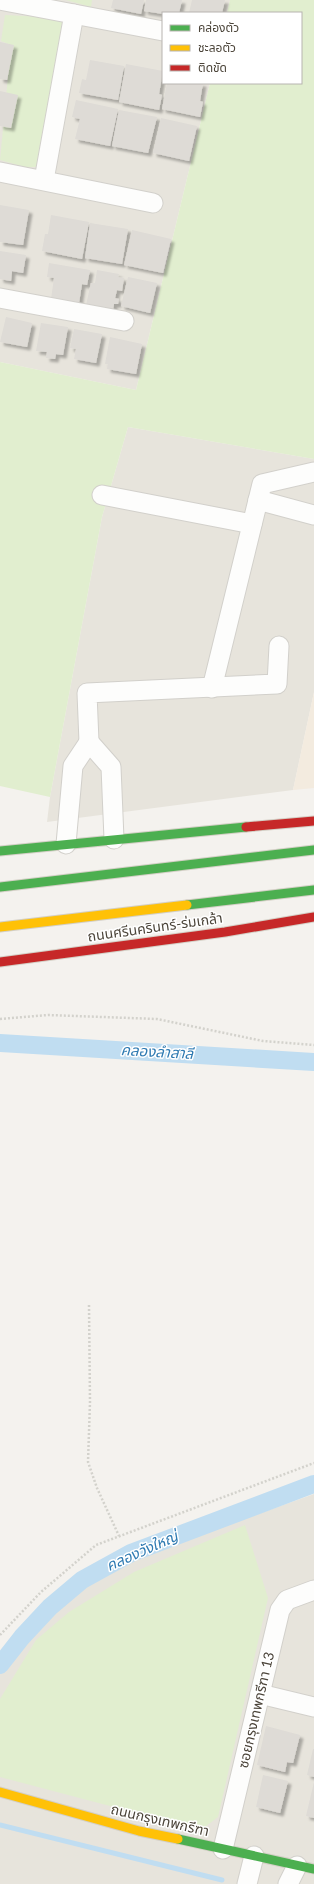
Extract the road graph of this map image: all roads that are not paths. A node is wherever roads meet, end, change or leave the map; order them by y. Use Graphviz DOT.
graph roads {
  1 [pos="0,0"];
  2 [pos="74,14"];
  3 [pos="162,31"];
  4 [pos="0,172"];
  5 [pos="44,180"];
  6 [pos="153,203"];
  7 [pos="0,298"];
  8 [pos="124,322"];
  9 [pos="314,472"];
  10 [pos="102,495"];
  11 [pos="258,500"];
  12 [pos="314,515"];
  13 [pos="252,524"];
  14 [pos="279,646"];
  15 [pos="212,688"];
  16 [pos="89,742"];
  17 [pos="314,821"];
  18 [pos="114,839"];
  19 [pos="66,844"];
  20 [pos="314,850"];
  21 [pos="0,851"];
  22 [pos="0,886"];
  23 [pos="314,890"];
  24 [pos="314,917"];
  25 [pos="0,927"];
  26 [pos="0,962"];
  27 [pos="314,1590"];
  28 [pos="260,1694"];
  29 [pos="314,1707"];
  30 [pos="0,1792"];
  31 [pos="223,1849"];
  32 [pos="254,1856"];
  33 [pos="305,1868"];
  34 [pos="247,1884"];
  35 [pos="288,1884"];
  1 -- 2 [label="street"];
  2 -- 3 [label="street"];
  2 -- 5 [label="street"];
  4 -- 5 [label="street"];
  5 -- 6 [label="street"];
  7 -- 8 [label="street"];
  9 -- 11 [label="street"];
  10 -- 13 [label="street"];
  11 -- 12 [label="street"];
  11 -- 13 [label="street"];
  13 -- 15 [label="street"];
  14 -- 15 [label="street"];
  15 -- 16 [label="street"];
  16 -- 18 [label="street"];
  16 -- 19 [label="street"];
  17 -- 18 [label="main road"];
  18 -- 19 [label="main road"];
  19 -- 21 [label="main road"];
  20 -- 22 [label="main road"];
  23 -- 25 [label="main road, ถนนศรีนครินทร์-ร่มเกล้า"];
  24 -- 26 [label="main road, ถนนศรีนครินทร์-ร่มเกล้า"];
  27 -- 28 [label="street, ซอยกรุงเทพกรีฑา 13"];
  28 -- 29 [label="street"];
  28 -- 31 [label="street, ซอยกรุงเทพกรีฑา 13"];
  30 -- 31 [label="main road, ถนนกรุงเทพกรีฑา"];
  31 -- 32 [label="main road, ถนนกรุงเทพกรีฑา"];
  32 -- 33 [label="main road, ถนนกรุงเทพกรีฑา"];
  32 -- 34 [label="street"];
  33 -- 35 [label="street"];
}
